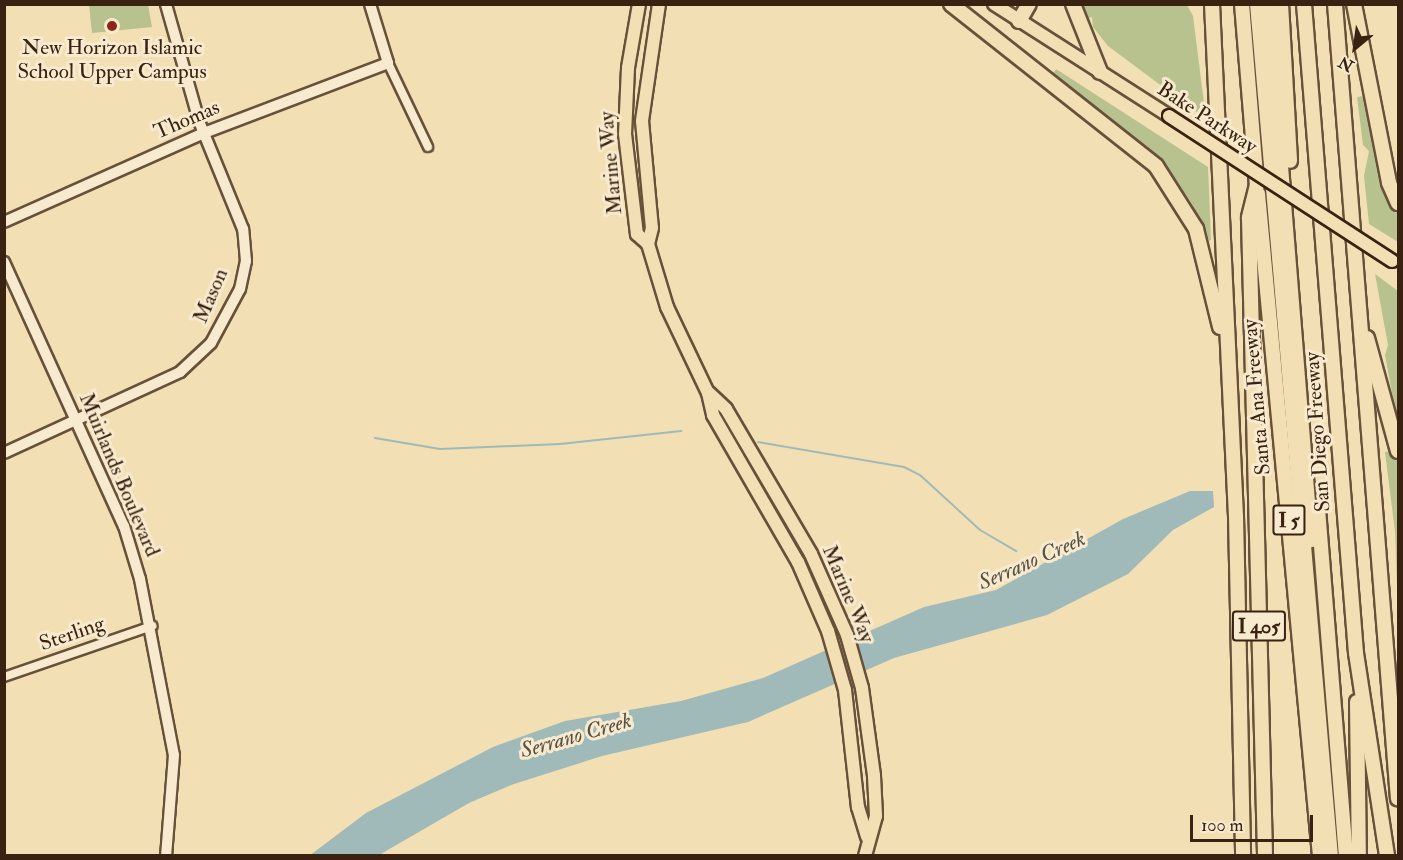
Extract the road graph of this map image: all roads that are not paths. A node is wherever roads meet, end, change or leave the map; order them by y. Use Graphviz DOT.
graph roads {
  1 [pos="166,4"];
  2 [pos="370,4"];
  3 [pos="639,4"];
  4 [pos="659,4"];
  5 [pos="951,4"];
  6 [pos="994,4"];
  7 [pos="1029,4"];
  8 [pos="1073,4"];
  9 [pos="1203,4"];
  10 [pos="1212,4"];
  11 [pos="1242,4"];
  12 [pos="1257,4"];
  13 [pos="1268,4"];
  14 [pos="1281,4"];
  15 [pos="1304,4"];
  16 [pos="1335,4"];
  17 [pos="1354,4"];
  18 [pos="1019,21"];
  19 [pos="1215,40"];
  20 [pos="388,63"];
  21 [pos="1100,72"];
  22 [pos="204,133"];
  23 [pos="428,147"];
  24 [pos="1257,185"];
  25 [pos="1398,203"];
  26 [pos="4,222"];
  27 [pos="648,243"];
  28 [pos="4,262"];
  29 [pos="1395,263"];
  30 [pos="1360,313"];
  31 [pos="1302,357"];
  32 [pos="1228,364"];
  33 [pos="708,393"];
  34 [pos="77,420"];
  35 [pos="1398,451"];
  36 [pos="4,453"];
  37 [pos="152,626"];
  38 [pos="1356,653"];
  39 [pos="4,677"];
  40 [pos="1394,704"];
  41 [pos="1398,722"];
  42 [pos="1398,799"];
  43 [pos="867,837"];
  44 [pos="166,855"];
  45 [pos="865,855"];
  46 [pos="1243,855"];
  47 [pos="1265,855"];
  48 [pos="1320,855"];
  49 [pos="1331,855"];
  50 [pos="1337,855"];
  51 [pos="1346,855"];
  52 [pos="1359,855"];
  53 [pos="1387,855"];
  1 -- 22 [label="street, Mason"];
  2 -- 20 [label="street"];
  3 -- 27 [label="main road, Marine Way"];
  4 -- 27 [label="main road, Marine Way"];
  5 -- 32 [label="highway"];
  6 -- 18 [label="main road, Bake Parkway"];
  7 -- 18 [label="highway"];
  8 -- 21 [label="highway"];
  9 -- 19 [label="highway"];
  10 -- 19 [label="highway"];
  11 -- 24 [label="highway, I 5"];
  12 -- 49 [label="highway"];
  13 -- 31 [label="highway"];
  14 -- 31 [label="highway"];
  15 -- 38 [label="highway, San Diego Freeway"];
  16 -- 30 [label="highway"];
  17 -- 25 [label="highway"];
  18 -- 21 [label="main road, Bake Parkway"];
  19 -- 32 [label="highway"];
  20 -- 22 [label="street, Thomas"];
  20 -- 23 [label="street"];
  21 -- 29 [label="main road, Bake Parkway, bridge"];
  22 -- 26 [label="street, Thomas"];
  22 -- 34 [label="street, Mason"];
  24 -- 47 [label="highway, I 405"];
  24 -- 48 [label="highway, Santa Ana Freeway / I 5"];
  27 -- 33 [label="main road, Marine Way"];
  28 -- 34 [label="street, Muirlands Boulevard"];
  30 -- 35 [label="highway"];
  30 -- 40 [label="highway"];
  31 -- 50 [label="highway"];
  31 -- 51 [label="highway"];
  32 -- 46 [label="highway"];
  33 -- 43 [label="main road, Marine Way"];
  33 -- 43 [label="main road, Marine Way"];
  34 -- 36 [label="street, Mason"];
  34 -- 37 [label="street, Muirlands Boulevard"];
  37 -- 39 [label="street, Sterling"];
  37 -- 44 [label="street, Muirlands Boulevard"];
  38 -- 52 [label="highway"];
  38 -- 53 [label="highway, San Diego Freeway"];
  40 -- 41 [label="highway"];
  40 -- 42 [label="highway"];
  43 -- 45 [label="main road, Marine Way"];
}
